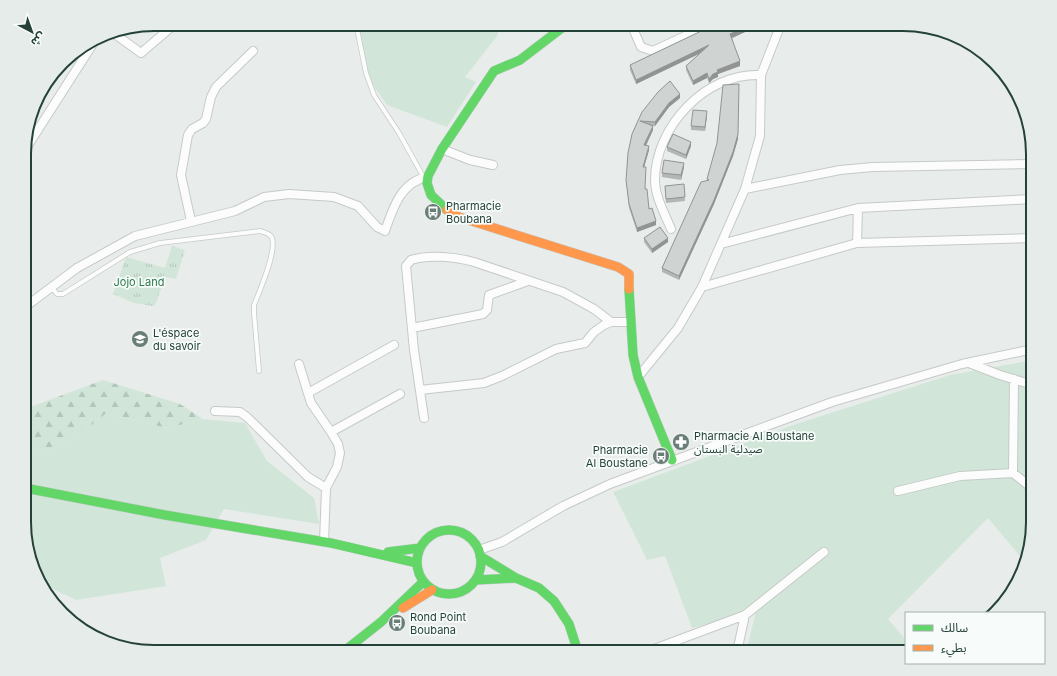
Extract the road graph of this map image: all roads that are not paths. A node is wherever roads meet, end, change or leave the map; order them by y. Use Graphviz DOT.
graph roads {
  1 [pos="167,31"];
  2 [pos="357,31"];
  3 [pos="558,31"];
  4 [pos="634,31"];
  5 [pos="696,31"];
  6 [pos="778,31"];
  7 [pos="118,36"];
  8 [pos="90,49"];
  9 [pos="253,51"];
  10 [pos="761,75"];
  11 [pos="32,139"];
  12 [pos="442,149"];
  13 [pos="1026,164"];
  14 [pos="493,165"];
  15 [pos="426,178"];
  16 [pos="745,189"];
  17 [pos="1026,199"];
  18 [pos="858,208"];
  19 [pos="191,221"];
  20 [pos="671,229"];
  21 [pos="1026,238"];
  22 [pos="857,243"];
  23 [pos="721,244"];
  24 [pos="528,281"];
  25 [pos="702,287"];
  26 [pos="52,288"];
  27 [pos="31,303"];
  28 [pos="611,322"];
  29 [pos="630,322"];
  30 [pos="412,328"];
  31 [pos="394,345"];
  32 [pos="1026,351"];
  33 [pos="969,363"];
  34 [pos="299,364"];
  35 [pos="259,371"];
  36 [pos="638,377"];
  37 [pos="1014,380"];
  38 [pos="1026,383"];
  39 [pos="420,390"];
  40 [pos="308,393"];
  41 [pos="400,394"];
  42 [pos="215,411"];
  43 [pos="424,418"];
  44 [pos="331,432"];
  45 [pos="672,460"];
  46 [pos="1013,473"];
  47 [pos="1026,483"];
  48 [pos="326,488"];
  49 [pos="31,489"];
  50 [pos="898,491"];
  51 [pos="324,542"];
  52 [pos="420,548"];
  53 [pos="824,552"];
  54 [pos="383,553"];
  55 [pos="480,553"];
  56 [pos="417,563"];
  57 [pos="516,578"];
  58 [pos="476,580"];
  59 [pos="424,582"];
  60 [pos="432,590"];
  61 [pos="745,615"];
  62 [pos="381,622"];
  63 [pos="352,645"];
  64 [pos="576,645"];
  65 [pos="665,645"];
  66 [pos="739,645"];
  1 -- 7 [label="street"];
  2 -- 15 [label="lane"];
  3 -- 12 [label="street"];
  4 -- 5 [label="street"];
  6 -- 10 [label="street"];
  8 -- 11 [label="street"];
  9 -- 19 [label="street"];
  10 -- 16 [label="street"];
  10 -- 20 [label="street"];
  12 -- 14 [label="street"];
  12 -- 15 [label="street"];
  13 -- 16 [label="street"];
  15 -- 19 [label="street"];
  15 -- 29 [label="street"];
  16 -- 23 [label="street"];
  17 -- 18 [label="street"];
  18 -- 22 [label="street"];
  18 -- 23 [label="street"];
  19 -- 26 [label="street"];
  21 -- 22 [label="street"];
  22 -- 25 [label="street"];
  23 -- 25 [label="street"];
  24 -- 28 [label="street"];
  24 -- 30 [label="street"];
  24 -- 30 [label="street"];
  25 -- 36 [label="street"];
  26 -- 27 [label="street"];
  26 -- 35 [label="lane"];
  28 -- 29 [label="street"];
  28 -- 39 [label="street"];
  29 -- 36 [label="street"];
  30 -- 39 [label="street"];
  31 -- 40 [label="street"];
  32 -- 33 [label="street"];
  33 -- 37 [label="street"];
  33 -- 45 [label="street"];
  34 -- 40 [label="street"];
  36 -- 45 [label="street"];
  37 -- 38 [label="street"];
  37 -- 46 [label="street"];
  39 -- 43 [label="street"];
  40 -- 44 [label="street"];
  41 -- 44 [label="street"];
  42 -- 48 [label="street"];
  44 -- 48 [label="street"];
  45 -- 55 [label="street"];
  46 -- 47 [label="street"];
  46 -- 50 [label="street"];
  48 -- 51 [label="street"];
  49 -- 51 [label="street"];
  51 -- 54 [label="street"];
  52 -- 54 [label="street"];
  52 -- 55 [label="street"];
  52 -- 56 [label="street"];
  53 -- 61 [label="street"];
  54 -- 56 [label="street"];
  55 -- 57 [label="street"];
  55 -- 58 [label="street"];
  56 -- 59 [label="street"];
  57 -- 58 [label="street"];
  57 -- 64 [label="street"];
  58 -- 60 [label="street"];
  59 -- 60 [label="street"];
  59 -- 62 [label="street"];
  60 -- 62 [label="street"];
  61 -- 65 [label="street"];
  61 -- 66 [label="street"];
  62 -- 63 [label="street"];
}
